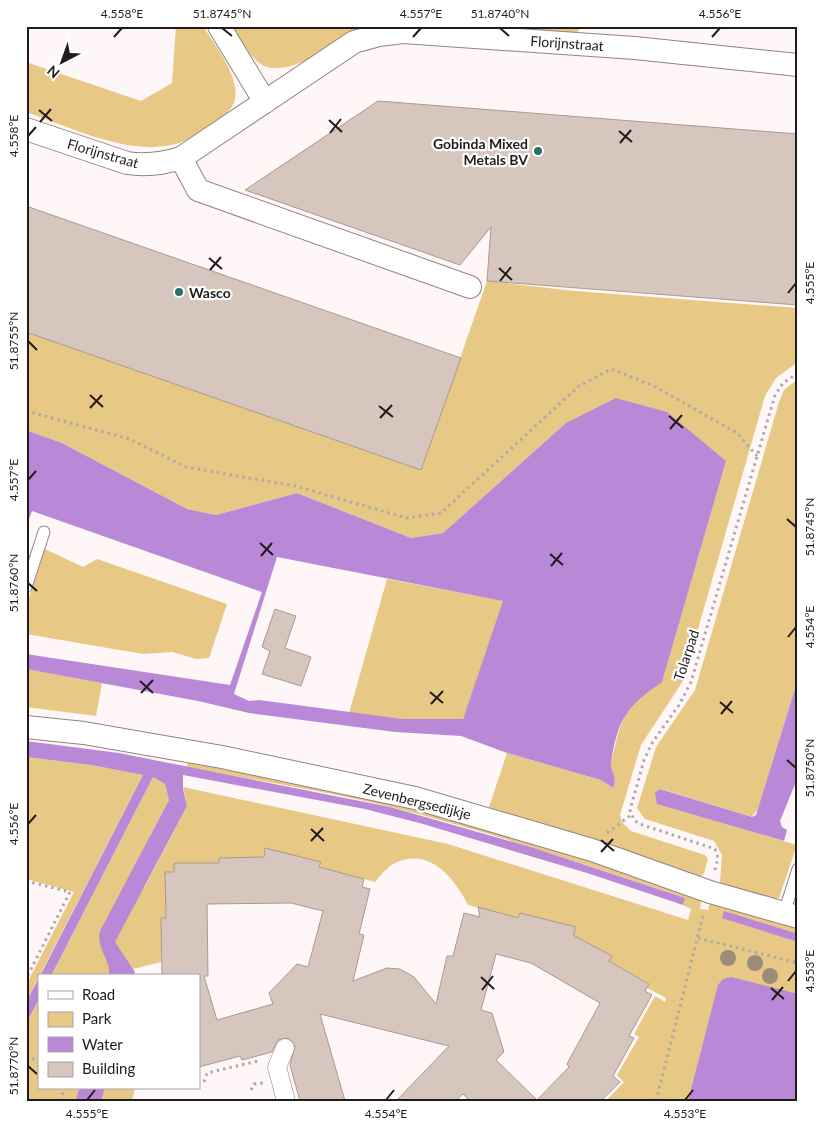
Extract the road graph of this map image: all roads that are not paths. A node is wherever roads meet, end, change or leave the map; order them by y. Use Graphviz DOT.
graph roads {
  1 [pos="219,26"];
  2 [pos="488,32"];
  3 [pos="798,65"];
  4 [pos="265,102"];
  5 [pos="26,129"];
  6 [pos="181,158"];
  7 [pos="470,287"];
  8 [pos="44,532"];
  9 [pos="26,587"];
  10 [pos="26,727"];
  11 [pos="798,869"];
  12 [pos="791,915"];
  13 [pos="284,1052"];
  14 [pos="286,1101"];
  1 -- 4 [label="street"];
  2 -- 3 [label="street, Florijnstraat"];
  2 -- 4 [label="street, Florijnstraat"];
  4 -- 6 [label="street, Florijnstraat"];
  5 -- 6 [label="street, Florijnstraat"];
  6 -- 7 [label="street"];
  8 -- 9 [label="lane"];
  10 -- 12 [label="street, Zevenbergsedijkje"];
  11 -- 12 [label="lane"];
  13 -- 14 [label="street"];
}
